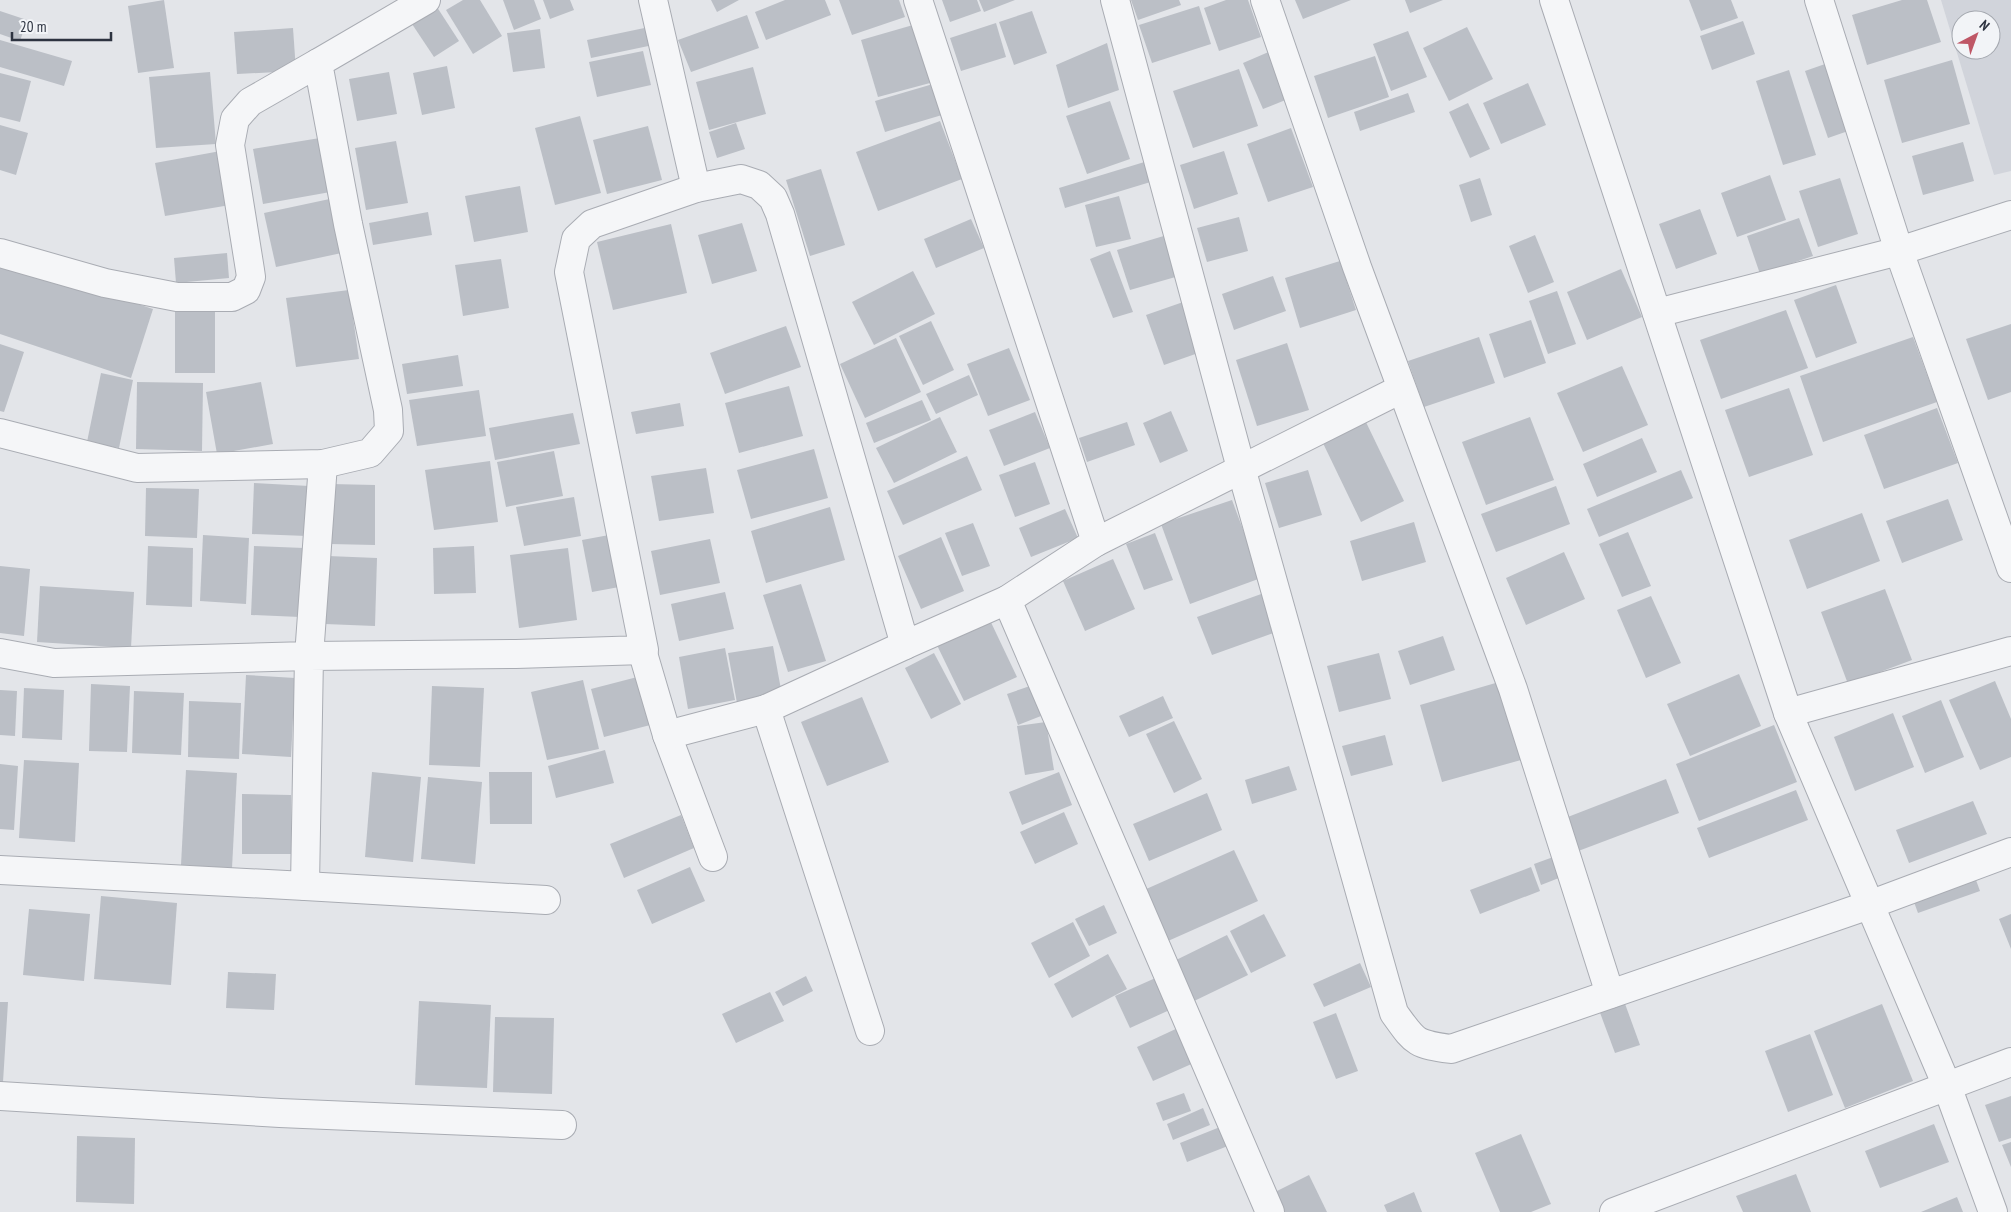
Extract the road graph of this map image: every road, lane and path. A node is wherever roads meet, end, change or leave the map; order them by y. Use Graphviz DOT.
graph roads {
  1 [pos="426,0"];
  2 [pos="653,0"];
  3 [pos="918,0"];
  4 [pos="1115,0"];
  5 [pos="1266,0"];
  6 [pos="1554,0"];
  7 [pos="1819,0"];
  8 [pos="318,63"];
  9 [pos="696,188"];
  10 [pos="2011,215"];
  11 [pos="1899,251"];
  12 [pos="0,252"];
  13 [pos="1656,313"];
  14 [pos="1401,389"];
  15 [pos="0,433"];
  16 [pos="323,464"];
  17 [pos="1241,468"];
  18 [pos="1096,542"];
  19 [pos="2011,568"];
  20 [pos="1007,600"];
  21 [pos="905,645"];
  22 [pos="642,650"];
  23 [pos="2011,651"];
  24 [pos="0,654"];
  25 [pos="309,656"];
  26 [pos="766,709"];
  27 [pos="1788,713"];
  28 [pos="668,735"];
  29 [pos="2011,852"];
  30 [pos="713,857"];
  31 [pos="0,870"];
  32 [pos="305,886"];
  33 [pos="546,900"];
  34 [pos="1869,905"];
  35 [pos="1610,994"];
  36 [pos="870,1031"];
  37 [pos="2011,1062"];
  38 [pos="1947,1086"];
  39 [pos="0,1096"];
  40 [pos="562,1125"];
  41 [pos="1270,1212"];
  42 [pos="1614,1212"];
  43 [pos="1993,1212"];
  1 -- 8 [label="street"];
  2 -- 9 [label="street"];
  3 -- 18 [label="street"];
  4 -- 17 [label="street"];
  5 -- 14 [label="street"];
  6 -- 13 [label="street"];
  7 -- 11 [label="street"];
  8 -- 12 [label="street"];
  8 -- 16 [label="street"];
  9 -- 21 [label="street"];
  9 -- 22 [label="street"];
  10 -- 11 [label="street"];
  11 -- 13 [label="street"];
  11 -- 19 [label="street"];
  13 -- 27 [label="street"];
  14 -- 17 [label="street"];
  14 -- 35 [label="street"];
  15 -- 16 [label="street"];
  16 -- 25 [label="street"];
  17 -- 18 [label="street"];
  17 -- 35 [label="street"];
  18 -- 20 [label="street"];
  20 -- 21 [label="street"];
  20 -- 41 [label="street"];
  21 -- 26 [label="street"];
  22 -- 25 [label="street"];
  22 -- 28 [label="street"];
  23 -- 27 [label="street"];
  24 -- 25 [label="street"];
  25 -- 32 [label="street"];
  26 -- 28 [label="street"];
  26 -- 36 [label="street"];
  27 -- 34 [label="street"];
  28 -- 30 [label="street"];
  29 -- 34 [label="street"];
  31 -- 32 [label="street"];
  32 -- 33 [label="street"];
  34 -- 35 [label="street"];
  34 -- 38 [label="street"];
  37 -- 38 [label="street"];
  38 -- 42 [label="street"];
  38 -- 43 [label="street"];
  39 -- 40 [label="street"];
}
